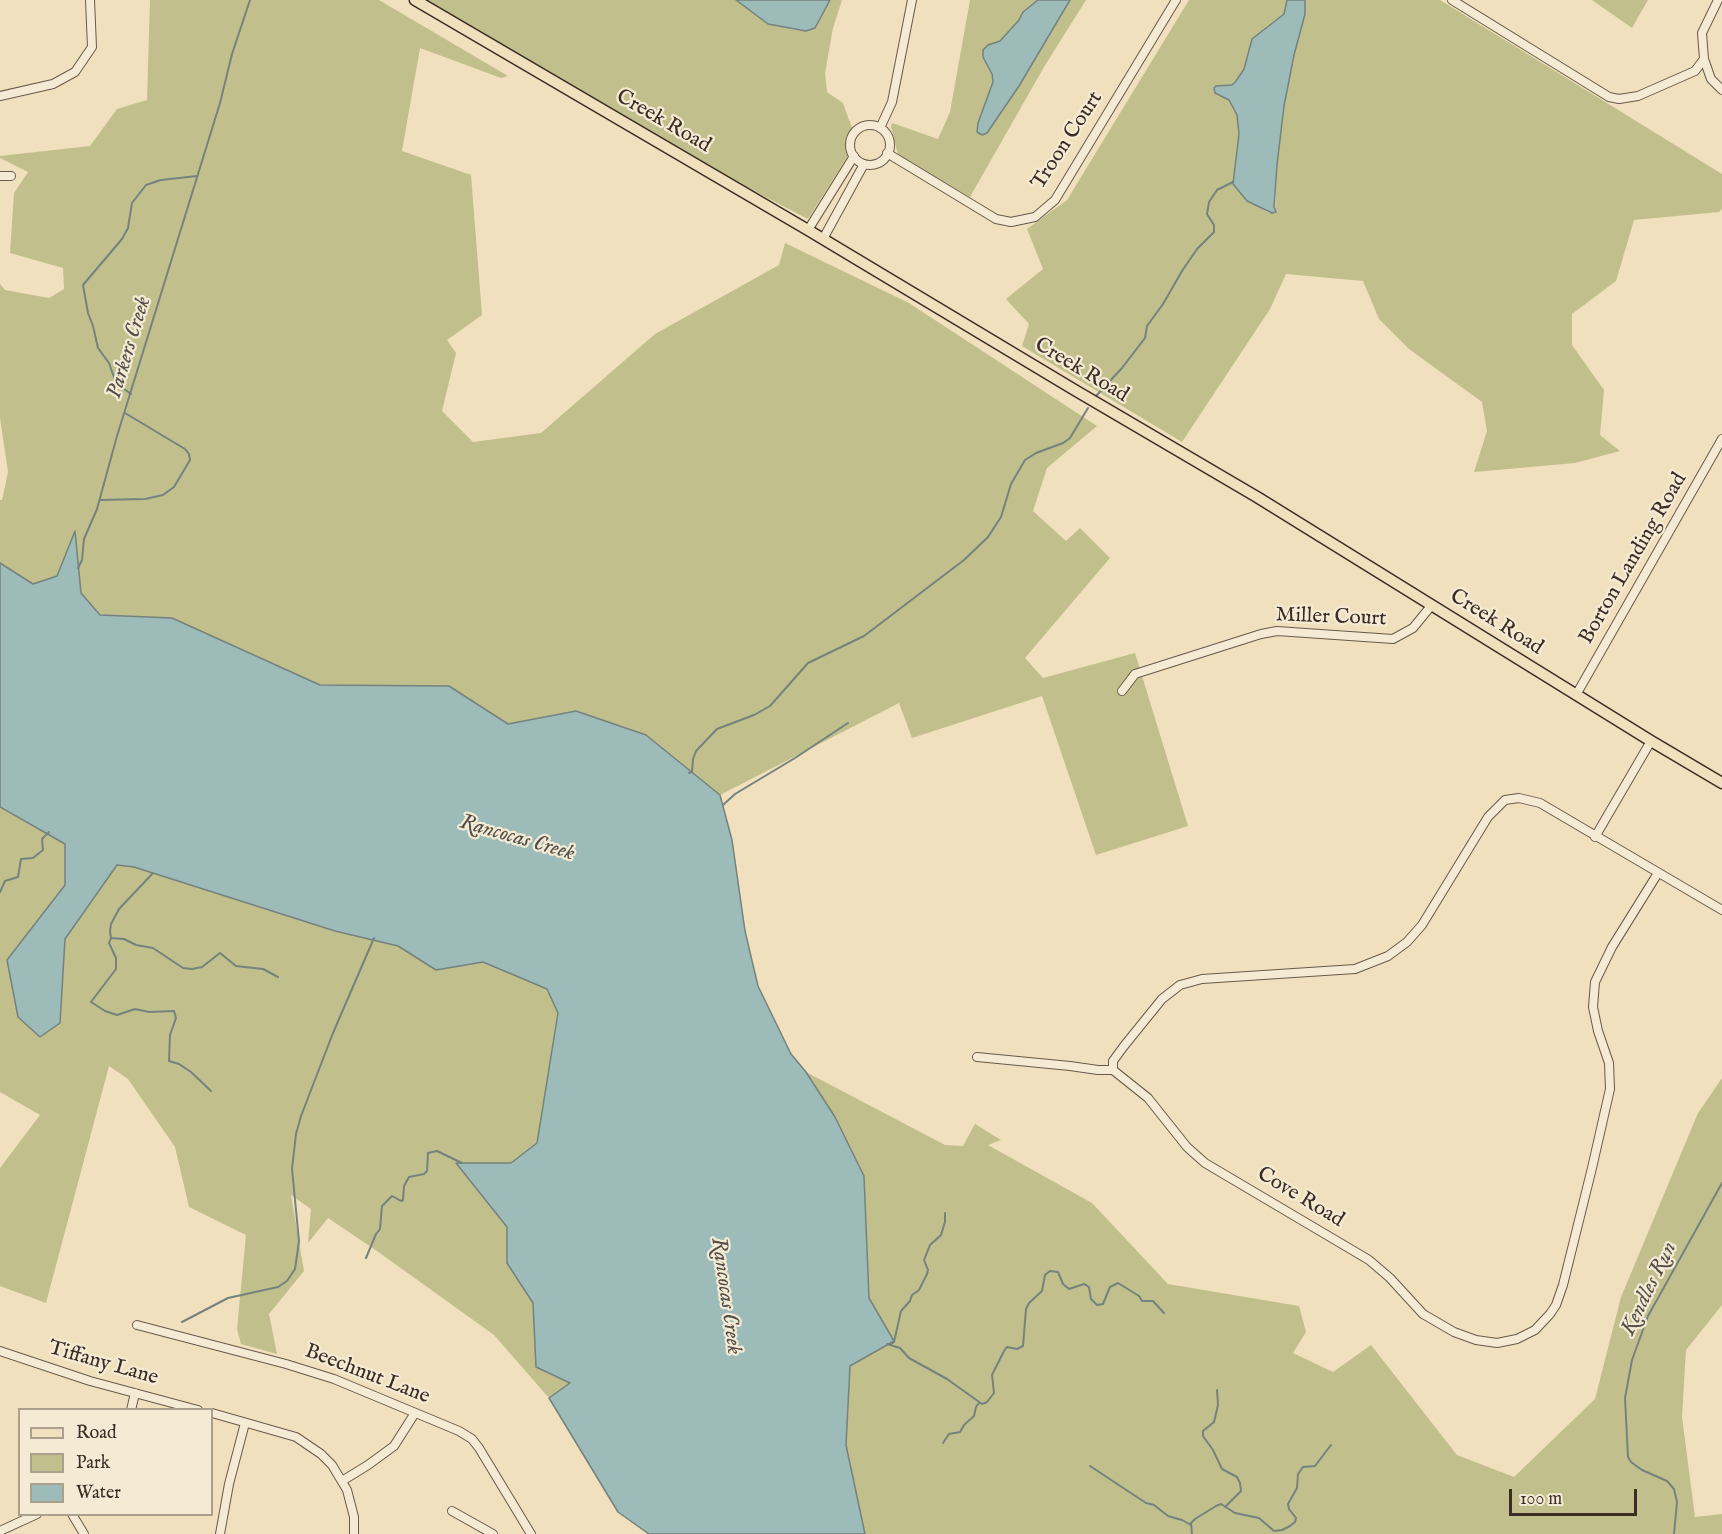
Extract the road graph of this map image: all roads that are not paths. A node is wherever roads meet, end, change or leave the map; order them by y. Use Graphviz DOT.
graph roads {
  1 [pos="90,0"];
  2 [pos="415,0"];
  3 [pos="912,0"];
  4 [pos="1176,0"];
  5 [pos="1452,0"];
  6 [pos="1718,0"];
  7 [pos="1704,59"];
  8 [pos="1722,90"];
  9 [pos="0,96"];
  10 [pos="880,129"];
  11 [pos="887,153"];
  12 [pos="854,156"];
  13 [pos="864,164"];
  14 [pos="0,176"];
  15 [pos="11,176"];
  16 [pos="808,230"];
  17 [pos="823,239"];
  18 [pos="1722,440"];
  19 [pos="1431,606"];
  20 [pos="1122,692"];
  21 [pos="1576,695"];
  22 [pos="1651,741"];
  23 [pos="1722,783"];
  24 [pos="1595,837"];
  25 [pos="1658,873"];
  26 [pos="1722,910"];
  27 [pos="977,1056"];
  28 [pos="1113,1070"];
  29 [pos="138,1325"];
  30 [pos="0,1351"];
  31 [pos="135,1393"];
  32 [pos="131,1408"];
  33 [pos="191,1408"];
  34 [pos="213,1413"];
  35 [pos="415,1413"];
  36 [pos="245,1423"];
  37 [pos="342,1480"];
  38 [pos="452,1511"];
  39 [pos="35,1516"];
  40 [pos="73,1516"];
  41 [pos="0,1531"];
  42 [pos="84,1534"];
  43 [pos="220,1534"];
  44 [pos="354,1534"];
  45 [pos="493,1534"];
  46 [pos="531,1534"];
  1 -- 9 [label="street"];
  2 -- 16 [label="main road, Creek Road"];
  3 -- 10 [label="street"];
  4 -- 11 [label="street, Troon Court"];
  5 -- 7 [label="street"];
  6 -- 7 [label="street"];
  7 -- 8 [label="street"];
  10 -- 11 [label="street"];
  10 -- 12 [label="street"];
  11 -- 13 [label="street"];
  12 -- 13 [label="street"];
  12 -- 16 [label="street"];
  13 -- 17 [label="street"];
  14 -- 15 [label="street"];
  16 -- 17 [label="main road, Creek Road"];
  17 -- 19 [label="main road, Creek Road"];
  18 -- 21 [label="street, Borton Landing Road"];
  19 -- 20 [label="street, Miller Court"];
  19 -- 21 [label="main road, Creek Road"];
  21 -- 22 [label="main road, Creek Road"];
  22 -- 23 [label="main road, Creek Road"];
  22 -- 24 [label="street"];
  24 -- 25 [label="street"];
  24 -- 28 [label="street"];
  25 -- 26 [label="street"];
  25 -- 28 [label="street, Cove Road"];
  27 -- 28 [label="street"];
  29 -- 35 [label="street, Beechnut Lane"];
  30 -- 31 [label="street, Tiffany Lane"];
  31 -- 32 [label="street"];
  31 -- 33 [label="street, Tiffany Lane"];
  34 -- 36 [label="street"];
  35 -- 37 [label="street"];
  35 -- 46 [label="street, Beechnut Lane"];
  36 -- 37 [label="street"];
  36 -- 43 [label="street"];
  37 -- 44 [label="street"];
  38 -- 45 [label="street"];
  39 -- 41 [label="street"];
  40 -- 42 [label="street"];
}
